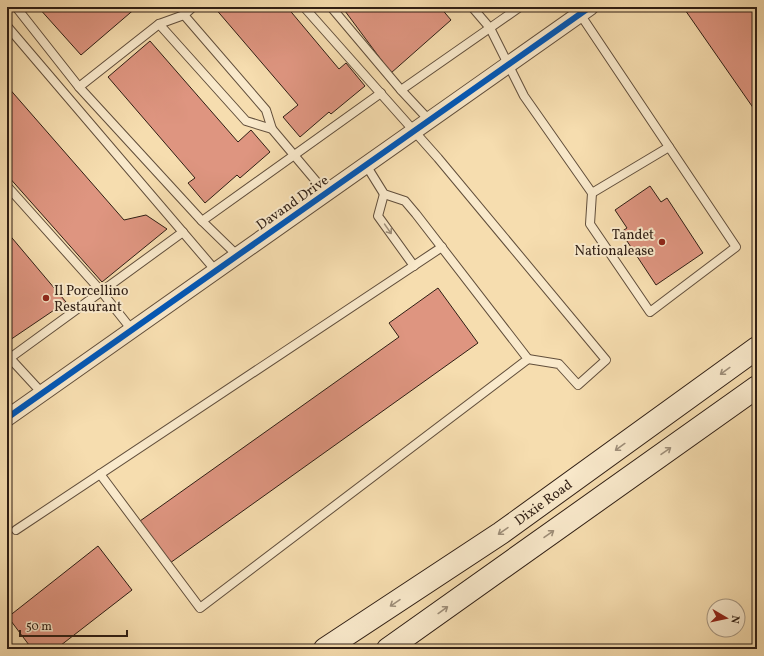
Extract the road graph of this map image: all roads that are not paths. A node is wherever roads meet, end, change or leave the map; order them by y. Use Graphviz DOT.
graph roads {
  1 [pos="16,7"];
  2 [pos="193,7"];
  3 [pos="304,7"];
  4 [pos="331,7"];
  5 [pos="472,7"];
  6 [pos="520,7"];
  7 [pos="585,10"];
  8 [pos="184,15"];
  9 [pos="159,24"];
  10 [pos="7,26"];
  11 [pos="490,28"];
  12 [pos="508,63"];
  13 [pos="79,87"];
  14 [pos="401,90"];
  15 [pos="381,93"];
  16 [pos="429,120"];
  17 [pos="272,129"];
  18 [pos="414,131"];
  19 [pos="669,147"];
  20 [pos="295,155"];
  21 [pos="366,165"];
  22 [pos="7,186"];
  23 [pos="592,192"];
  24 [pos="326,193"];
  25 [pos="384,194"];
  26 [pos="202,221"];
  27 [pos="183,232"];
  28 [pos="442,247"];
  29 [pos="237,256"];
  30 [pos="414,266"];
  31 [pos="216,270"];
  32 [pos="101,292"];
  33 [pos="132,330"];
  34 [pos="757,348"];
  35 [pos="8,357"];
  36 [pos="528,359"];
  37 [pos="757,387"];
  38 [pos="42,393"];
  39 [pos="7,418"];
  40 [pos="100,474"];
  41 [pos="16,530"];
  42 [pos="326,649"];
  43 [pos="388,649"];
  1 -- 13 [label="lane"];
  2 -- 8 [label="lane"];
  3 -- 15 [label="lane"];
  4 -- 14 [label="lane"];
  5 -- 11 [label="lane"];
  6 -- 11 [label="lane"];
  7 -- 12 [label="street, Davand Drive"];
  7 -- 19 [label="lane"];
  8 -- 9 [label="lane"];
  8 -- 17 [label="lane"];
  9 -- 13 [label="lane"];
  9 -- 17 [label="lane"];
  10 -- 27 [label="lane"];
  11 -- 12 [label="lane"];
  11 -- 14 [label="lane"];
  12 -- 16 [label="street, Davand Drive"];
  12 -- 23 [label="lane"];
  13 -- 26 [label="lane"];
  14 -- 16 [label="lane"];
  15 -- 18 [label="lane"];
  15 -- 20 [label="lane"];
  16 -- 18 [label="street, Davand Drive"];
  17 -- 20 [label="lane"];
  18 -- 21 [label="street, Davand Drive"];
  18 -- 36 [label="lane"];
  19 -- 23 [label="lane"];
  19 -- 23 [label="lane"];
  20 -- 24 [label="lane"];
  20 -- 26 [label="lane"];
  21 -- 24 [label="street, Davand Drive"];
  21 -- 25 [label="lane"];
  22 -- 32 [label="lane"];
  24 -- 29 [label="street, Davand Drive"];
  25 -- 28 [label="lane"];
  25 -- 30 [label="lane, one-way"];
  26 -- 29 [label="lane"];
  27 -- 31 [label="lane"];
  27 -- 32 [label="lane"];
  28 -- 30 [label="lane"];
  28 -- 36 [label="lane"];
  29 -- 31 [label="street, Davand Drive"];
  30 -- 40 [label="lane"];
  31 -- 33 [label="street, Davand Drive"];
  32 -- 33 [label="lane"];
  32 -- 35 [label="lane"];
  33 -- 38 [label="street, Davand Drive"];
  34 -- 42 [label="main road, Dixie Road, one-way"];
  35 -- 38 [label="lane"];
  36 -- 40 [label="lane"];
  43 -- 37 [label="main road, one-way"];
  38 -- 39 [label="street, Davand Drive"];
  40 -- 41 [label="lane"];
}
